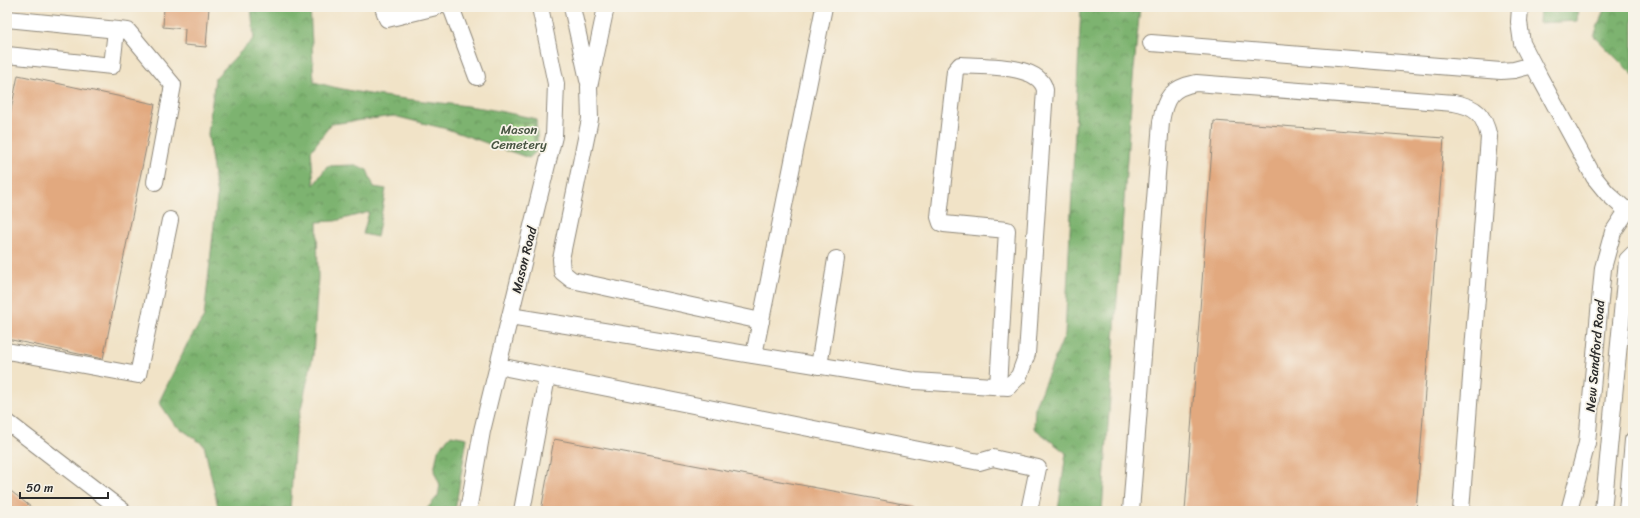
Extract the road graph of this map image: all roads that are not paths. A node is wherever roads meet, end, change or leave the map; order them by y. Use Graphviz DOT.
graph roads {
  1 [pos="384,7"];
  2 [pos="436,7"];
  3 [pos="451,7"];
  4 [pos="540,7"];
  5 [pos="572,7"];
  6 [pos="606,7"];
  7 [pos="824,7"];
  8 [pos="1520,7"];
  9 [pos="7,23"];
  10 [pos="116,30"];
  11 [pos="1151,43"];
  12 [pos="7,55"];
  13 [pos="1533,65"];
  14 [pos="477,77"];
  15 [pos="589,87"];
  16 [pos="155,182"];
  17 [pos="1630,209"];
  18 [pos="170,220"];
  19 [pos="1633,254"];
  20 [pos="836,259"];
  21 [pos="510,316"];
  22 [pos="761,321"];
  23 [pos="7,351"];
  24 [pos="754,355"];
  25 [pos="498,366"];
  26 [pos="819,366"];
  27 [pos="547,377"];
  28 [pos="998,387"];
  29 [pos="7,422"];
  30 [pos="1633,440"];
  31 [pos="123,511"];
  32 [pos="468,511"];
  33 [pos="522,511"];
  34 [pos="1029,511"];
  35 [pos="1131,511"];
  36 [pos="1461,511"];
  37 [pos="1569,511"];
  38 [pos="1603,511"];
  39 [pos="1627,511"];
  1 -- 2 [label="street"];
  3 -- 14 [label="street"];
  4 -- 21 [label="street, Mason Road"];
  5 -- 15 [label="street"];
  6 -- 15 [label="street"];
  7 -- 22 [label="street"];
  8 -- 13 [label="street"];
  9 -- 10 [label="street"];
  10 -- 12 [label="street"];
  10 -- 16 [label="street"];
  11 -- 13 [label="street"];
  13 -- 17 [label="street"];
  15 -- 22 [label="street"];
  17 -- 37 [label="street, New Sandford Road"];
  18 -- 23 [label="street"];
  19 -- 38 [label="street"];
  20 -- 26 [label="street"];
  21 -- 24 [label="street"];
  21 -- 25 [label="street, Mason Road"];
  22 -- 24 [label="street"];
  24 -- 26 [label="street"];
  25 -- 27 [label="street"];
  25 -- 32 [label="street, Mason Road"];
  26 -- 28 [label="street"];
  27 -- 33 [label="street"];
  27 -- 34 [label="street"];
  28 -- 28 [label="street"];
  29 -- 31 [label="street"];
  30 -- 39 [label="street"];
  35 -- 36 [label="street"];
}
